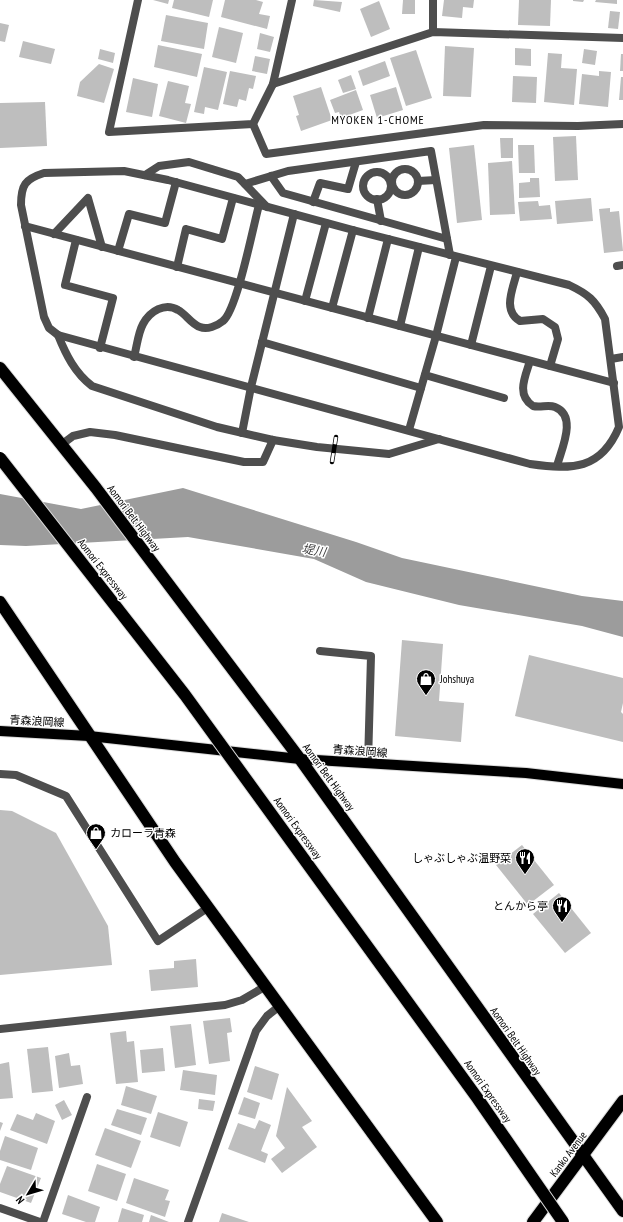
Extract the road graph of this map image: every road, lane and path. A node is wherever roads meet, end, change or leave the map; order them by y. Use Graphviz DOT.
graph roads {
  1 [pos="138,0"];
  2 [pos="292,0"];
  3 [pos="433,0"];
  4 [pos="433,32"];
  5 [pos="623,38"];
  6 [pos="272,84"];
  7 [pos="253,124"];
  8 [pos="623,124"];
  9 [pos="356,162"];
  10 [pos="145,175"];
  11 [pos="271,176"];
  12 [pos="436,180"];
  13 [pos="418,181"];
  14 [pos="176,182"];
  15 [pos="245,184"];
  16 [pos="392,184"];
  17 [pos="233,198"];
  18 [pos="377,199"];
  19 [pos="313,202"];
  20 [pos="263,206"];
  21 [pos="294,214"];
  22 [pos="380,220"];
  23 [pos="326,223"];
  24 [pos="25,226"];
  25 [pos="353,230"];
  26 [pos="54,234"];
  27 [pos="388,239"];
  28 [pos="447,239"];
  29 [pos="76,240"];
  30 [pos="102,247"];
  31 [pos="418,247"];
  32 [pos="118,251"];
  33 [pos="453,256"];
  34 [pos="491,266"];
  35 [pos="177,267"];
  36 [pos="517,272"];
  37 [pos="239,284"];
  38 [pos="274,293"];
  39 [pos="305,301"];
  40 [pos="332,308"];
  41 [pos="368,318"];
  42 [pos="400,326"];
  43 [pos="58,335"];
  44 [pos="436,336"];
  45 [pos="262,342"];
  46 [pos="471,345"];
  47 [pos="100,348"];
  48 [pos="134,356"];
  49 [pos="623,357"];
  50 [pos="611,359"];
  51 [pos="530,361"];
  52 [pos="550,366"];
  53 [pos="0,368"];
  54 [pos="425,375"];
  55 [pos="614,383"];
  56 [pos="251,387"];
  57 [pos="421,388"];
  58 [pos="504,398"];
  59 [pos="409,430"];
  60 [pos="242,433"];
  61 [pos="440,439"];
  62 [pos="273,440"];
  63 [pos="61,445"];
  64 [pos="0,458"];
  65 [pos="557,466"];
  66 [pos="0,602"];
  67 [pos="320,651"];
  68 [pos="0,731"];
  69 [pos="89,736"];
  70 [pos="300,759"];
  71 [pos="368,763"];
  72 [pos="0,774"];
  73 [pos="623,784"];
  74 [pos="209,907"];
  75 [pos="266,986"];
  76 [pos="281,1005"];
  77 [pos="0,1029"];
  78 [pos="87,1097"];
  79 [pos="623,1101"];
  80 [pos="583,1156"];
  81 [pos="0,1208"];
  82 [pos="623,1211"];
  83 [pos="41,1222"];
  84 [pos="188,1222"];
  85 [pos="437,1222"];
  86 [pos="533,1222"];
  87 [pos="563,1222"];
  1 -- 7 [label="street"];
  2 -- 6 [label="street"];
  3 -- 4 [label="street"];
  4 -- 5 [label="street"];
  4 -- 6 [label="street"];
  6 -- 7 [label="street"];
  7 -- 8 [label="street"];
  9 -- 11 [label="street"];
  9 -- 12 [label="street"];
  9 -- 19 [label="street"];
  10 -- 14 [label="street"];
  10 -- 15 [label="street"];
  10 -- 24 [label="street"];
  11 -- 15 [label="street"];
  11 -- 19 [label="street"];
  12 -- 13 [label="street"];
  12 -- 28 [label="street"];
  13 -- 16 [label="street"];
  13 -- 16 [label="street"];
  14 -- 17 [label="street"];
  14 -- 32 [label="street"];
  15 -- 20 [label="street"];
  16 -- 18 [label="street"];
  16 -- 18 [label="street"];
  17 -- 20 [label="street"];
  17 -- 35 [label="street"];
  18 -- 22 [label="street"];
  19 -- 22 [label="street"];
  20 -- 21 [label="street"];
  20 -- 37 [label="street"];
  21 -- 23 [label="street"];
  21 -- 38 [label="street"];
  22 -- 28 [label="street"];
  23 -- 25 [label="street"];
  23 -- 39 [label="street"];
  24 -- 26 [label="street"];
  24 -- 43 [label="street"];
  25 -- 27 [label="street"];
  25 -- 40 [label="street"];
  26 -- 29 [label="street"];
  26 -- 30 [label="street"];
  27 -- 31 [label="street"];
  27 -- 41 [label="street"];
  28 -- 33 [label="street"];
  29 -- 30 [label="street"];
  29 -- 47 [label="street"];
  30 -- 32 [label="street"];
  31 -- 33 [label="street"];
  31 -- 42 [label="street"];
  32 -- 35 [label="street"];
  33 -- 34 [label="street"];
  33 -- 44 [label="street"];
  34 -- 36 [label="street"];
  34 -- 46 [label="street"];
  35 -- 37 [label="street"];
  36 -- 50 [label="street"];
  36 -- 52 [label="street"];
  37 -- 38 [label="street"];
  37 -- 48 [label="street"];
  38 -- 39 [label="street"];
  38 -- 45 [label="street"];
  39 -- 40 [label="street"];
  40 -- 41 [label="street"];
  41 -- 42 [label="street"];
  42 -- 44 [label="street"];
  43 -- 47 [label="street"];
  43 -- 60 [label="street"];
  44 -- 46 [label="street"];
  44 -- 54 [label="street"];
  45 -- 56 [label="street"];
  45 -- 57 [label="street"];
  46 -- 51 [label="street"];
  47 -- 48 [label="street"];
  48 -- 56 [label="street"];
  49 -- 50 [label="street"];
  50 -- 55 [label="street"];
  51 -- 52 [label="street"];
  51 -- 65 [label="street"];
  52 -- 55 [label="street"];
  53 -- 63 [label="highway, Aomori Belt Highway"];
  54 -- 57 [label="street"];
  54 -- 58 [label="street"];
  55 -- 65 [label="street"];
  56 -- 59 [label="street"];
  56 -- 60 [label="street"];
  57 -- 59 [label="street"];
  59 -- 61 [label="street"];
  60 -- 62 [label="street"];
  61 -- 62 [label="street"];
  61 -- 65 [label="street"];
  62 -- 63 [label="street"];
  63 -- 70 [label="highway, Aomori Belt Highway"];
  64 -- 87 [label="highway, Aomori Expressway, bridge"];
  66 -- 69 [label="highway"];
  67 -- 71 [label="street"];
  68 -- 69 [label="main road, 青森浪岡線"];
  69 -- 70 [label="main road, 青森浪岡線"];
  69 -- 74 [label="highway"];
  70 -- 71 [label="main road, 青森浪岡線"];
  70 -- 80 [label="highway, Aomori Belt Highway"];
  71 -- 73 [label="main road, 青森浪岡線"];
  72 -- 74 [label="street"];
  74 -- 75 [label="highway"];
  75 -- 76 [label="highway"];
  75 -- 77 [label="street"];
  76 -- 84 [label="street"];
  76 -- 85 [label="highway"];
  78 -- 83 [label="street"];
  79 -- 80 [label="highway, Kanko Avenue"];
  80 -- 82 [label="highway, Aomori Belt Highway"];
  80 -- 86 [label="highway, Kanko Avenue"];
  81 -- 83 [label="street"];
}
